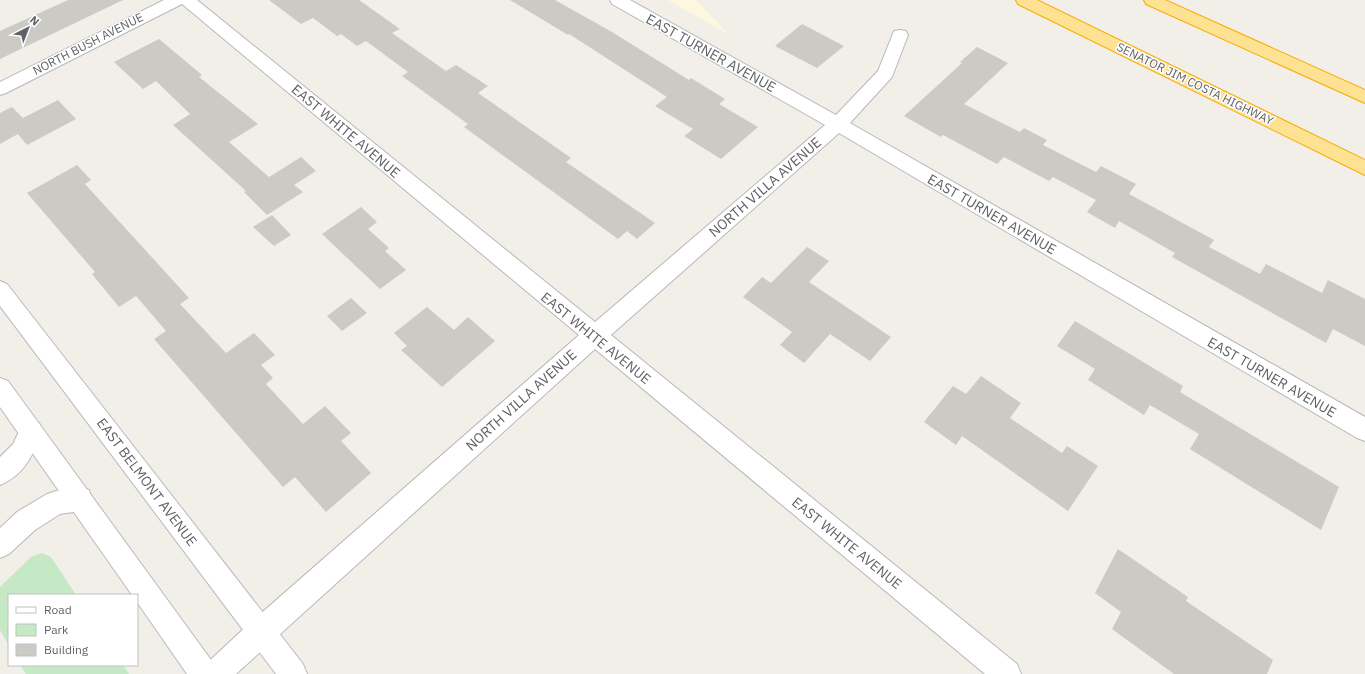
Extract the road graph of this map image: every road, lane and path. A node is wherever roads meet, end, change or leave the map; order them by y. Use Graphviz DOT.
graph roads {
  1 [pos="177,0"];
  2 [pos="187,0"];
  3 [pos="618,0"];
  4 [pos="1024,0"];
  5 [pos="1152,0"];
  6 [pos="1168,0"];
  7 [pos="900,36"];
  8 [pos="1296,66"];
  9 [pos="0,89"];
  10 [pos="1365,97"];
  11 [pos="838,124"];
  12 [pos="1365,168"];
  13 [pos="0,290"];
  14 [pos="594,336"];
  15 [pos="0,388"];
  16 [pos="1365,430"];
  17 [pos="31,431"];
  18 [pos="0,473"];
  19 [pos="80,499"];
  20 [pos="0,545"];
  21 [pos="261,632"];
  22 [pos="204,674"];
  23 [pos="216,674"];
  24 [pos="294,674"];
  25 [pos="1007,674"];
  1 -- 9 [label="street, NORTH BUSH AVENUE"];
  2 -- 14 [label="street, EAST WHITE AVENUE"];
  3 -- 11 [label="street, EAST TURNER AVENUE"];
  4 -- 12 [label="highway, SENATOR JIM COSTA HIGHWAY"];
  5 -- 8 [label="highway"];
  6 -- 8 [label="highway"];
  7 -- 11 [label="street, NORTH VILLA AVENUE"];
  8 -- 10 [label="highway"];
  11 -- 14 [label="street, NORTH VILLA AVENUE"];
  11 -- 16 [label="street, EAST TURNER AVENUE"];
  13 -- 21 [label="street, EAST BELMONT AVENUE"];
  14 -- 21 [label="street, NORTH VILLA AVENUE"];
  14 -- 25 [label="street, EAST WHITE AVENUE"];
  15 -- 17 [label="street"];
  17 -- 18 [label="street"];
  17 -- 19 [label="street"];
  19 -- 20 [label="street"];
  19 -- 22 [label="street"];
  21 -- 23 [label="street, NORTH VILLA AVENUE"];
  21 -- 24 [label="street, EAST BELMONT AVENUE"];
}
